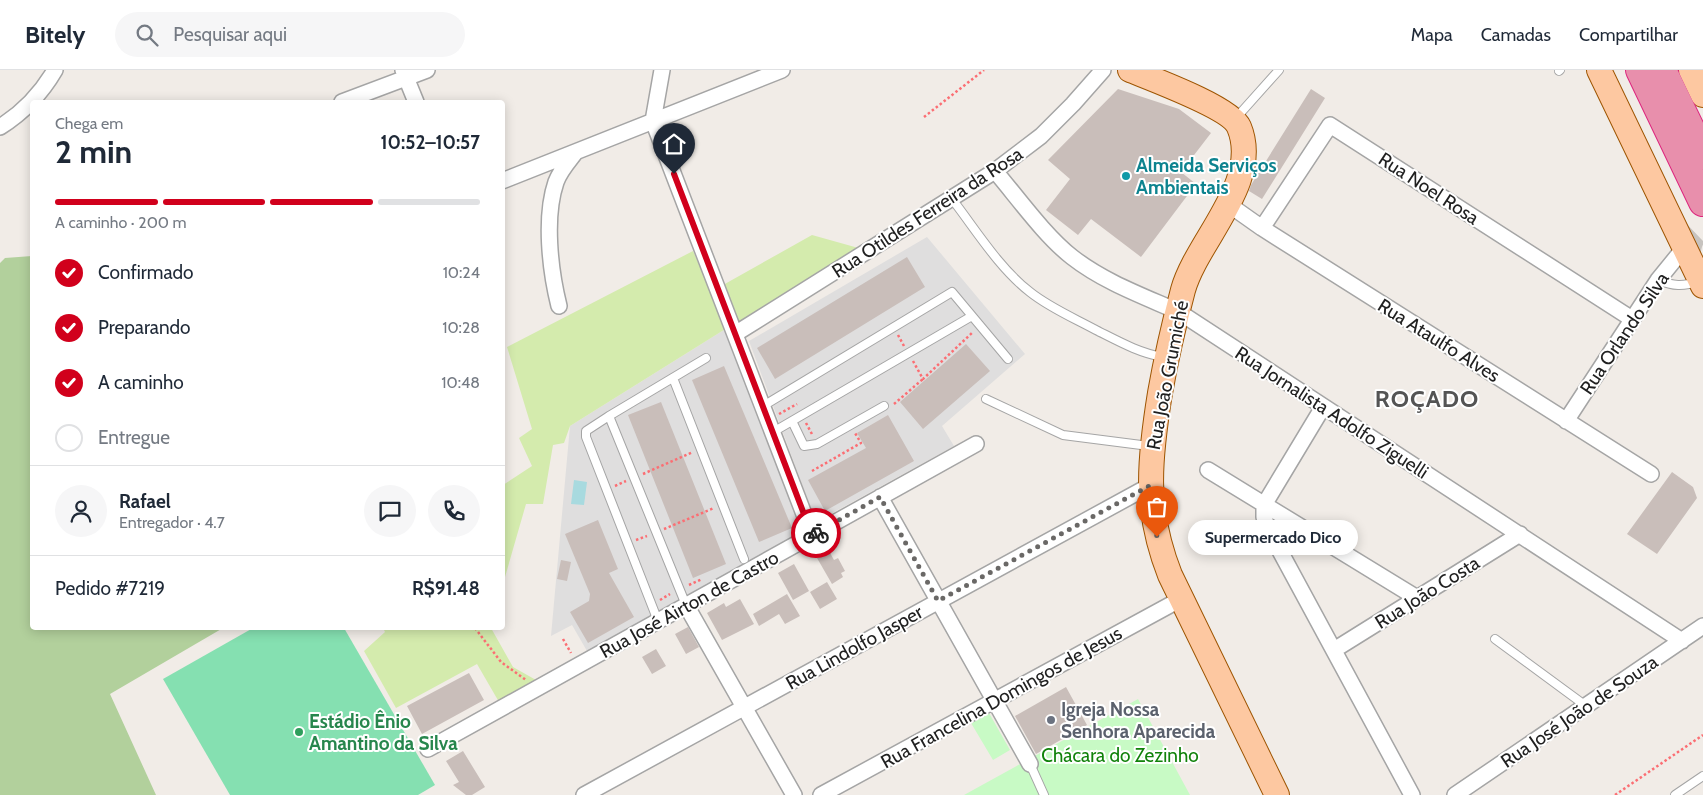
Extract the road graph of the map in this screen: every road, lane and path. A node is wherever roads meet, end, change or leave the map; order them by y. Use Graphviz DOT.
graph roads {
  1 [pos="55,70"];
  2 [pos="427,70"];
  3 [pos="662,70"];
  4 [pos="782,70"];
  5 [pos="984,70"];
  6 [pos="1103,70"];
  7 [pos="1130,70"];
  8 [pos="1279,70"];
  9 [pos="1599,70"];
  10 [pos="1640,70"];
  11 [pos="1662,70"];
  12 [pos="1691,70"];
  13 [pos="405,74"];
  14 [pos="1703,95"];
  15 [pos="34,100"];
  16 [pos="346,100"];
  17 [pos="415,100"];
  18 [pos="30,104"];
  19 [pos="924,117"];
  20 [pos="1234,120"];
  21 [pos="653,121"];
  22 [pos="0,126"];
  23 [pos="576,152"];
  24 [pos="1703,155"];
  25 [pos="995,171"];
  26 [pos="505,179"];
  27 [pos="952,199"];
  28 [pos="1703,202"];
  29 [pos="1228,204"];
  30 [pos="1262,228"];
  31 [pos="1684,248"];
  32 [pos="1658,280"];
  33 [pos="1702,283"];
  34 [pos="559,306"];
  35 [pos="1179,312"];
  36 [pos="972,316"];
  37 [pos="1632,319"];
  38 [pos="980,326"];
  39 [pos="893,328"];
  40 [pos="735,334"];
  41 [pos="908,354"];
  42 [pos="1166,357"];
  43 [pos="706,358"];
  44 [pos="1008,359"];
  45 [pos="673,378"];
  46 [pos="986,399"];
  47 [pos="798,404"];
  48 [pos="884,406"];
  49 [pos="1323,407"];
  50 [pos="609,416"];
  51 [pos="768,420"];
  52 [pos="1566,420"];
  53 [pos="792,421"];
  54 [pos="976,444"];
  55 [pos="1151,446"];
  56 [pos="701,449"];
  57 [pos="1208,470"];
  58 [pos="1651,474"];
  59 [pos="634,478"];
  60 [pos="1151,485"];
  61 [pos="607,490"];
  62 [pos="880,497"];
  63 [pos="722,504"];
  64 [pos="1264,504"];
  65 [pos="656,532"];
  66 [pos="1520,534"];
  67 [pos="812,535"];
  68 [pos="628,543"];
  69 [pos="744,559"];
  70 [pos="704,578"];
  71 [pos="680,590"];
  72 [pos="1417,598"];
  73 [pos="1181,599"];
  74 [pos="938,601"];
  75 [pos="652,604"];
  76 [pos="686,605"];
  77 [pos="658,621"];
  78 [pos="1703,626"];
  79 [pos="477,630"];
  80 [pos="1494,639"];
  81 [pos="1682,641"];
  82 [pos="1334,650"];
  83 [pos="538,688"];
  84 [pos="995,701"];
  85 [pos="1586,706"];
  86 [pos="744,707"];
  87 [pos="1703,735"];
  88 [pos="428,750"];
  89 [pos="1030,764"];
  90 [pos="1703,776"];
  91 [pos="584,795"];
  92 [pos="794,795"];
  93 [pos="821,795"];
  94 [pos="1044,795"];
  95 [pos="1277,795"];
  96 [pos="1412,795"];
  97 [pos="1455,795"];
  98 [pos="1615,795"];
  99 [pos="1675,795"];
  1 -- 15 [label="street"];
  2 -- 13 [label="street"];
  3 -- 21 [label="street"];
  4 -- 21 [label="street"];
  5 -- 19 [label="path"];
  6 -- 25 [label="street, Rua Otildes Ferreira da Rosa"];
  7 -- 20 [label="main road"];
  8 -- 20 [label="lane"];
  9 -- 31 [label="main road"];
  10 -- 28 [label="highway"];
  11 -- 24 [label="highway"];
  12 -- 14 [label="main road"];
  13 -- 16 [label="street"];
  13 -- 17 [label="street"];
  18 -- 22 [label="street"];
  20 -- 29 [label="main road, Rua João Grumiché"];
  21 -- 23 [label="street"];
  21 -- 40 [label="street"];
  23 -- 26 [label="street"];
  23 -- 34 [label="street"];
  25 -- 27 [label="street, Rua Otildes Ferreira da Rosa"];
  25 -- 35 [label="street, Rua Jornalista Adolfo Ziguelli"];
  27 -- 40 [label="street, Rua Otildes Ferreira da Rosa"];
  27 -- 42 [label="lane"];
  29 -- 30 [label="street, Rua Ataulfo Alves"];
  29 -- 35 [label="main road, Rua João Grumiché"];
  30 -- 37 [label="street, Rua Noel Rosa"];
  30 -- 52 [label="street, Rua Ataulfo Alves"];
  31 -- 32 [label="street, Rua Orlando Silva"];
  31 -- 33 [label="main road"];
  32 -- 33 [label="lane"];
  32 -- 37 [label="street, Rua Orlando Silva"];
  35 -- 42 [label="main road, Rua João Grumiché"];
  35 -- 49 [label="street, Rua Jornalista Adolfo Ziguelli"];
  36 -- 38 [label="lane"];
  36 -- 39 [label="lane"];
  36 -- 41 [label="lane"];
  37 -- 52 [label="street, Rua Orlando Silva"];
  38 -- 41 [label="path"];
  38 -- 44 [label="lane"];
  39 -- 41 [label="path"];
  39 -- 51 [label="lane"];
  40 -- 51 [label="street"];
  41 -- 53 [label="lane"];
  42 -- 55 [label="main road, Rua João Grumiché"];
  43 -- 45 [label="lane"];
  45 -- 50 [label="lane"];
  45 -- 56 [label="lane"];
  46 -- 55 [label="lane"];
  47 -- 51 [label="path"];
  48 -- 53 [label="lane"];
  49 -- 64 [label="street"];
  49 -- 66 [label="street, Rua Jornalista Adolfo Ziguelli"];
  50 -- 59 [label="lane"];
  50 -- 61 [label="lane"];
  51 -- 53 [label="lane"];
  51 -- 67 [label="street"];
  52 -- 58 [label="street, Rua Ataulfo Alves"];
  54 -- 62 [label="street, Rua José Airton de Castro"];
  55 -- 60 [label="main road, Rua João Grumiché"];
  56 -- 59 [label="path"];
  56 -- 63 [label="lane"];
  57 -- 64 [label="street"];
  59 -- 61 [label="path"];
  59 -- 65 [label="lane"];
  60 -- 73 [label="main road, Rua João Grumiché"];
  60 -- 74 [label="street, Rua Lindolfo Jasper"];
  61 -- 68 [label="lane"];
  62 -- 67 [label="street, Rua José Airton de Castro"];
  62 -- 74 [label="street"];
  63 -- 65 [label="path"];
  63 -- 69 [label="lane"];
  64 -- 72 [label="street"];
  64 -- 82 [label="street"];
  65 -- 68 [label="path"];
  65 -- 71 [label="lane"];
  66 -- 72 [label="street, Rua João Costa"];
  66 -- 81 [label="street, Rua Jornalista Adolfo Ziguelli"];
  67 -- 76 [label="street, Rua José Airton de Castro"];
  68 -- 75 [label="lane"];
  70 -- 71 [label="path"];
  71 -- 75 [label="path"];
  71 -- 76 [label="lane"];
  72 -- 82 [label="street, Rua João Costa"];
  73 -- 84 [label="street, Rua Francelina Domingos de Jesus"];
  73 -- 95 [label="main road, Rua João Grumiché"];
  74 -- 84 [label="street"];
  74 -- 86 [label="street, Rua Lindolfo Jasper"];
  75 -- 77 [label="lane"];
  76 -- 77 [label="street, Rua José Airton de Castro"];
  76 -- 86 [label="street"];
  77 -- 83 [label="street, Rua José Airton de Castro"];
  78 -- 81 [label="street, Rua José João de Souza"];
  79 -- 83 [label="path"];
  80 -- 85 [label="lane"];
  81 -- 85 [label="street, Rua José João de Souza"];
  82 -- 96 [label="street"];
  83 -- 88 [label="street, Rua José Airton de Castro"];
  84 -- 89 [label="street"];
  84 -- 93 [label="street, Rua Francelina Domingos de Jesus"];
  85 -- 97 [label="street, Rua José João de Souza"];
  86 -- 91 [label="street, Rua Lindolfo Jasper"];
  86 -- 92 [label="street"];
  87 -- 98 [label="path"];
  89 -- 94 [label="lane"];
  90 -- 99 [label="lane"];
}
